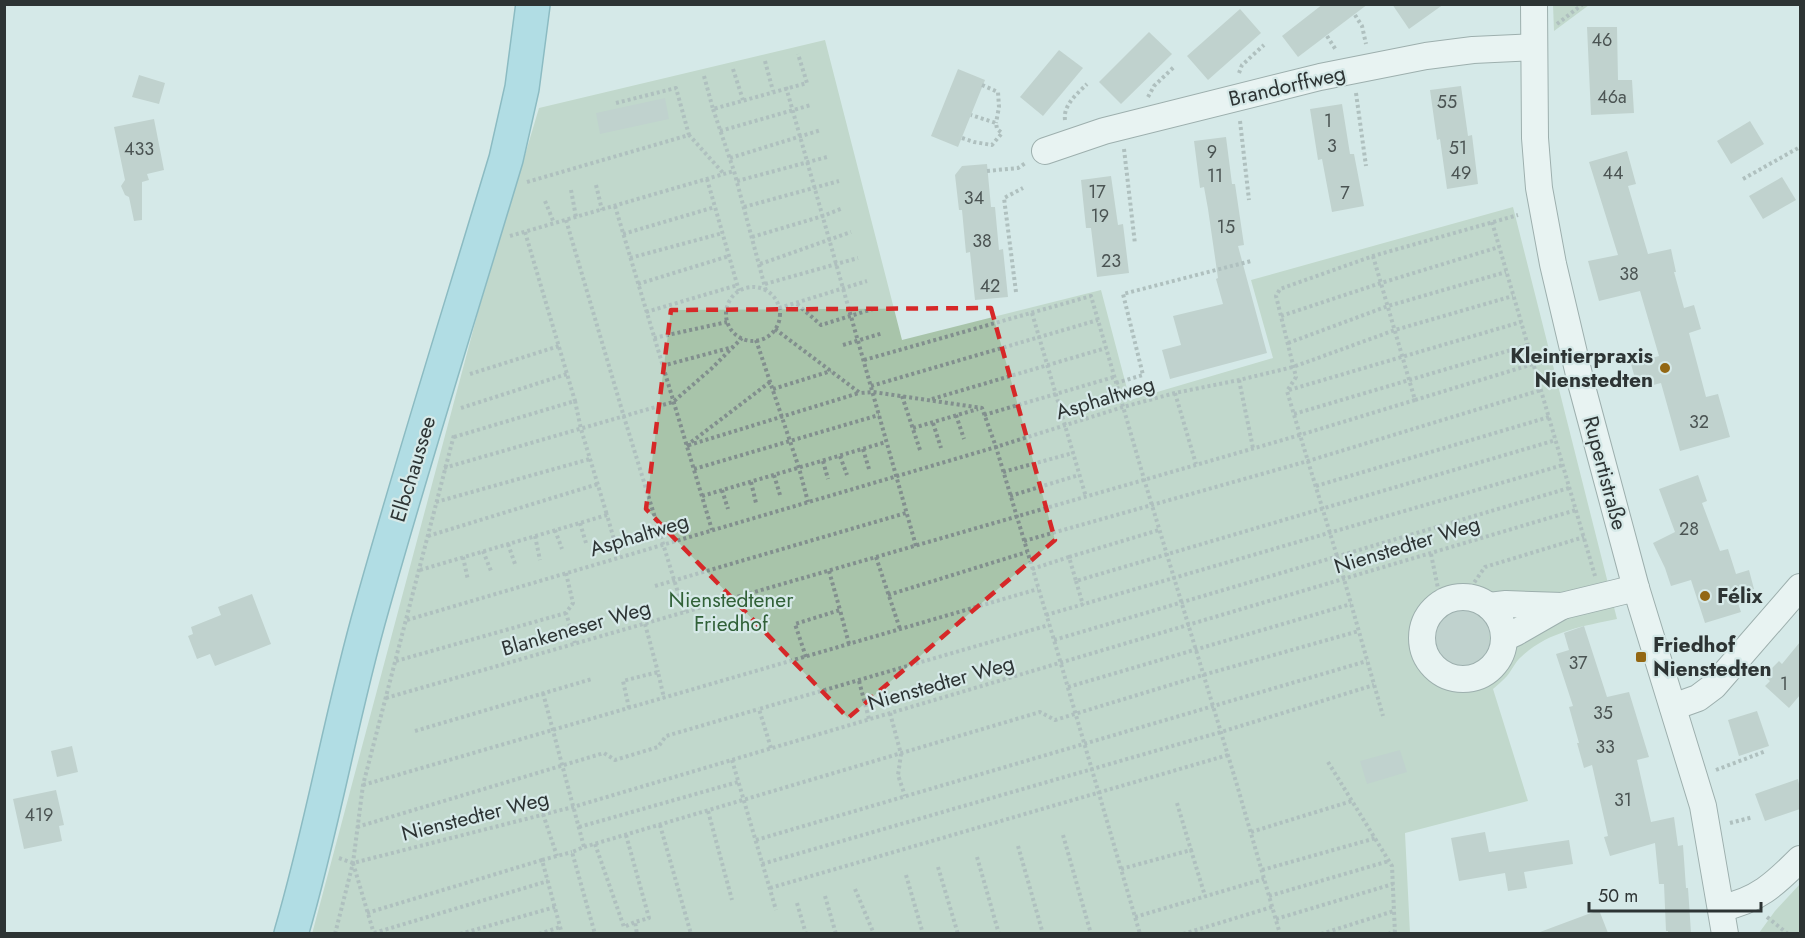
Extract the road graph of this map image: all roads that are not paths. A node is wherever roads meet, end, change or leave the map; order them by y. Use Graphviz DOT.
graph roads {
  1 [pos="532,4"];
  2 [pos="1534,4"];
  3 [pos="1542,38"];
  4 [pos="1046,151"];
  5 [pos="1800,587"];
  6 [pos="1636,588"];
  7 [pos="1489,606"];
  8 [pos="1562,606"];
  9 [pos="1504,638"];
  10 [pos="1673,708"];
  11 [pos="1800,859"];
  12 [pos="1721,908"];
  13 [pos="291,933"];
  14 [pos="1725,933"];
  1 -- 13 [label="main road, Elbchaussee"];
  2 -- 3 [label="street, Rupertistraße"];
  3 -- 4 [label="street, Brandorffweg"];
  3 -- 6 [label="street, Rupertistraße"];
  5 -- 10 [label="street"];
  6 -- 8 [label="street"];
  6 -- 10 [label="street, Rupertistraße"];
  7 -- 8 [label="street"];
  7 -- 9 [label="street"];
  7 -- 9 [label="street"];
  8 -- 9 [label="street"];
  10 -- 12 [label="street, Rupertistraße"];
  11 -- 12 [label="street"];
  12 -- 14 [label="street, Rupertistraße"];
}
